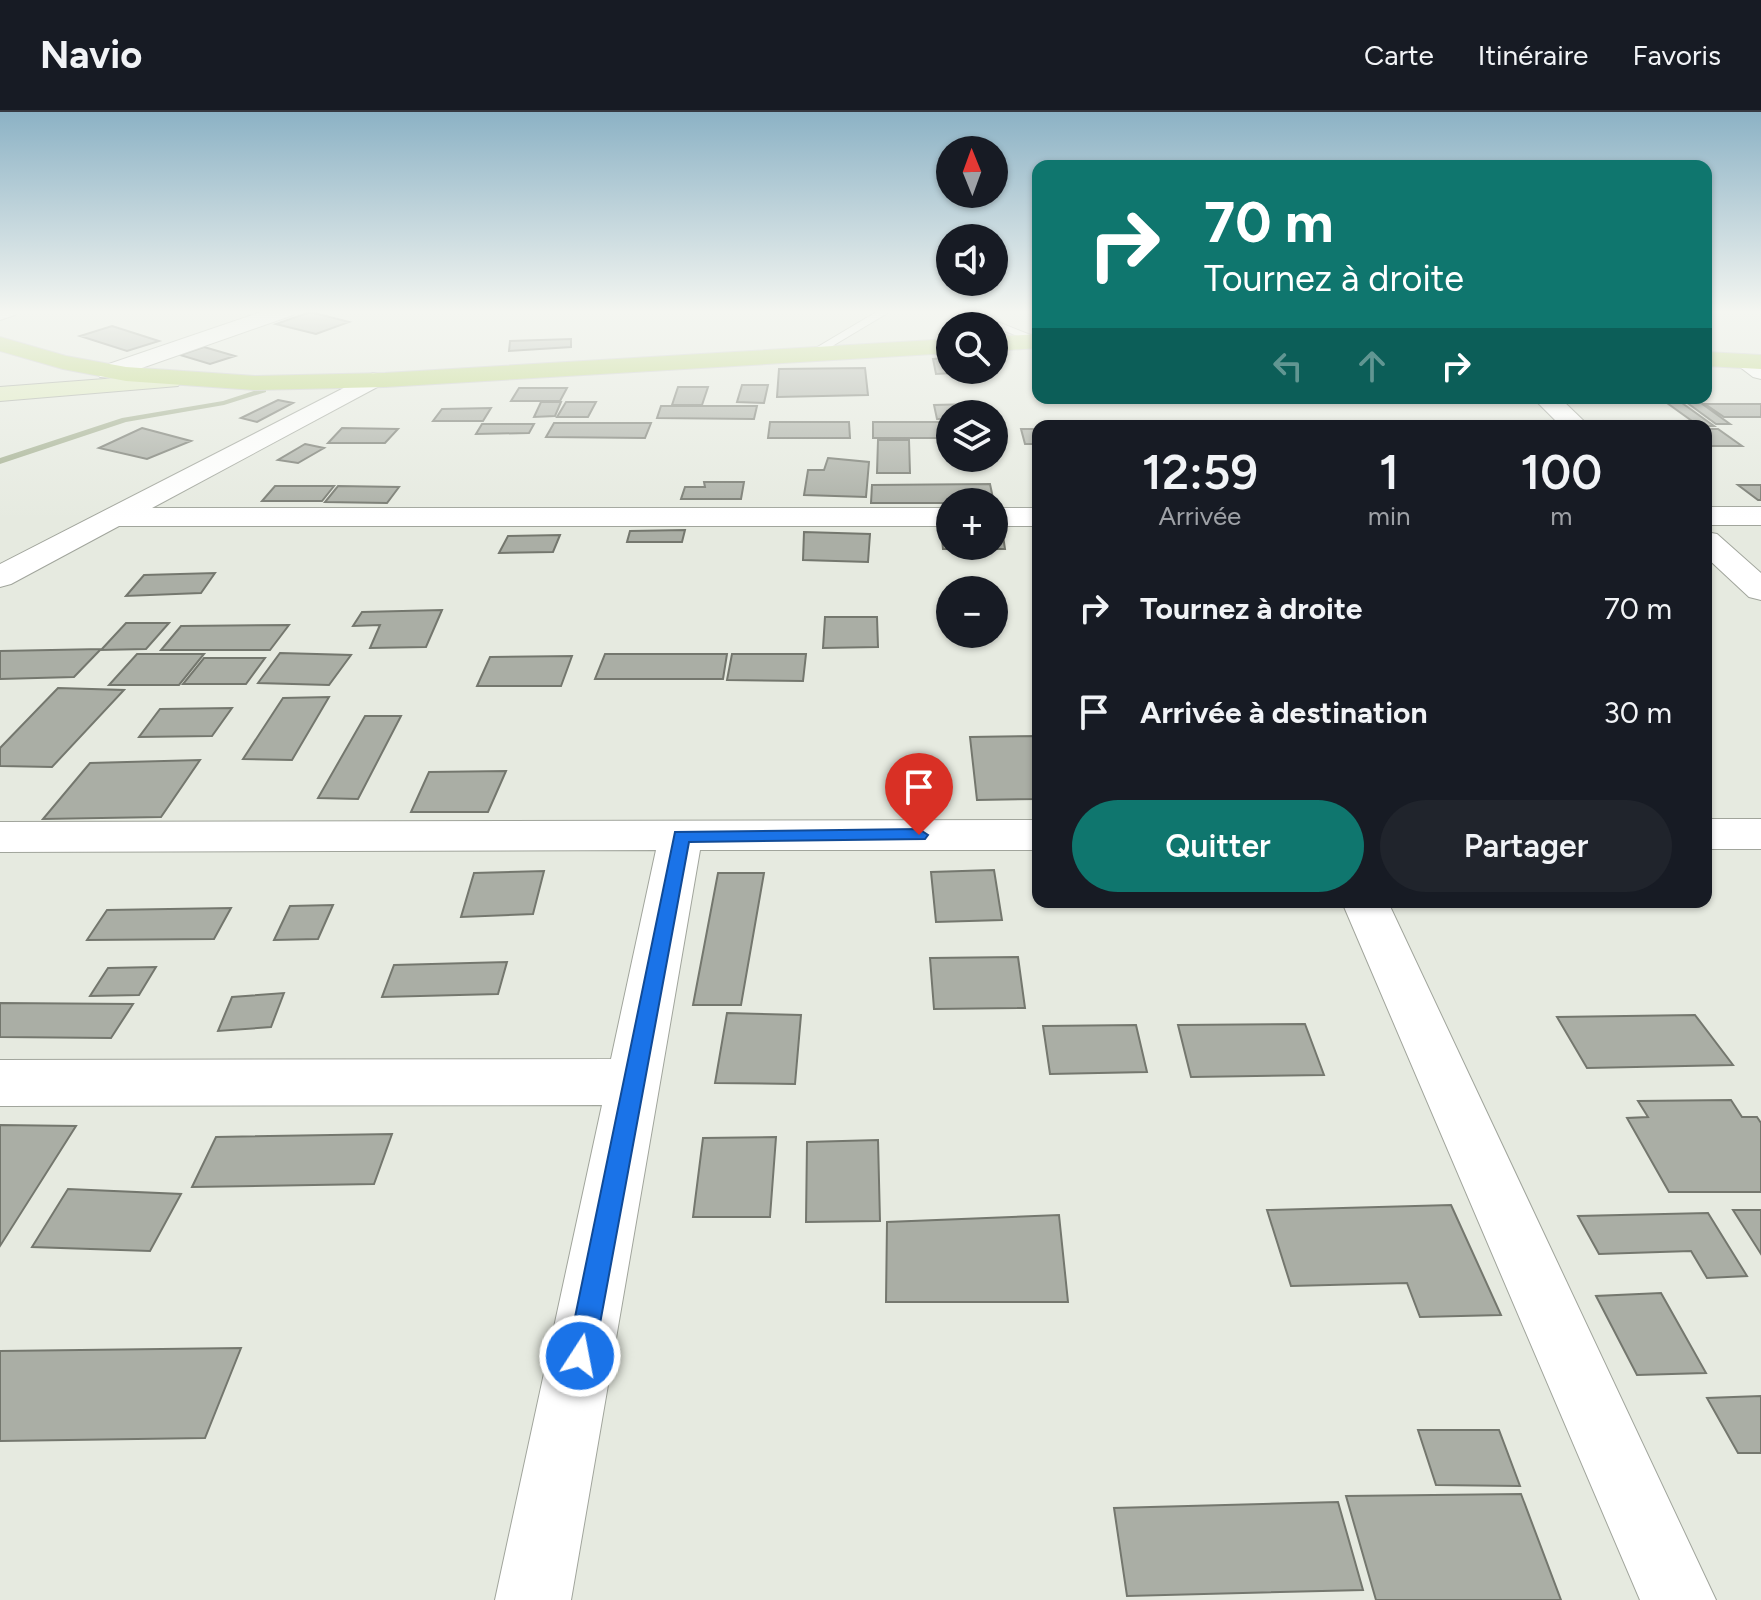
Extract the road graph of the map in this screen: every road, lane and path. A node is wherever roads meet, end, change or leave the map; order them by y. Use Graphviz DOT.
graph roads {
  1 [pos="166,380"];
  2 [pos="353,380"];
  3 [pos="373,380"];
  4 [pos="170,381"];
  5 [pos="0,394"];
  6 [pos="1552,404"];
  7 [pos="1569,420"];
  8 [pos="1712,516"];
  9 [pos="1761,516"];
  10 [pos="116,517"];
  11 [pos="936,517"];
  12 [pos="1008,517"];
  13 [pos="1032,517"];
  14 [pos="1712,546"];
  15 [pos="0,577"];
  16 [pos="1761,590"];
  17 [pos="1712,834"];
  18 [pos="1761,834"];
  19 [pos="1032,835"];
  20 [pos="681,836"];
  21 [pos="0,837"];
  22 [pos="1368,908"];
  23 [pos="633,1082"];
  24 [pos="0,1083"];
  25 [pos="533,1600"];
  26 [pos="1678,1600"];
  1 -- 4 [label="main road"];
  2 -- 4 [label="main road"];
  3 -- 10 [label="street"];
  4 -- 5 [label="street"];
  6 -- 7 [label="street"];
  8 -- 9 [label="street"];
  10 -- 11 [label="street"];
  10 -- 15 [label="street"];
  12 -- 13 [label="street"];
  14 -- 16 [label="street"];
  17 -- 18 [label="street"];
  19 -- 20 [label="street"];
  20 -- 21 [label="street"];
  20 -- 23 [label="street"];
  22 -- 26 [label="street"];
  23 -- 24 [label="street"];
  23 -- 25 [label="street"];
}
